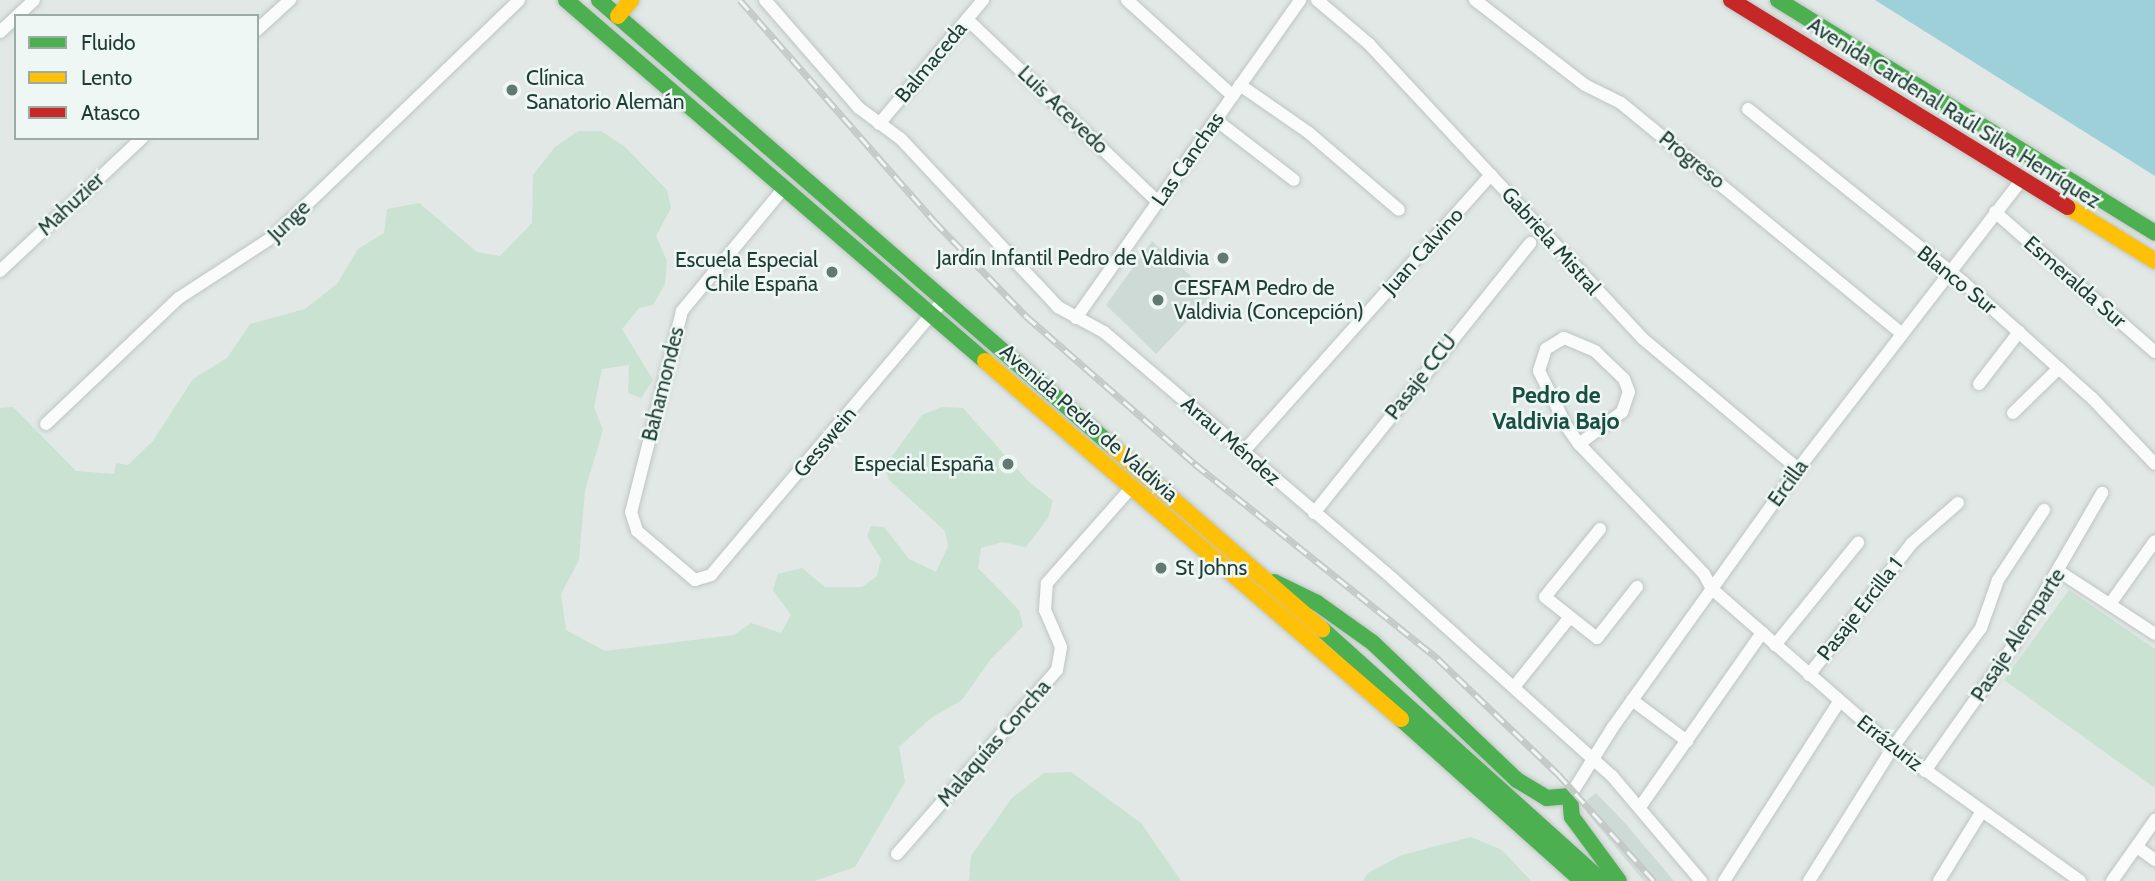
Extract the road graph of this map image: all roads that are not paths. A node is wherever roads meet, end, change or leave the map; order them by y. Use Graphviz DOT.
graph roads {
  1 [pos="34,0"];
  2 [pos="290,0"];
  3 [pos="519,0"];
  4 [pos="566,0"];
  5 [pos="599,0"];
  6 [pos="631,0"];
  7 [pos="765,0"];
  8 [pos="983,0"];
  9 [pos="1127,0"];
  10 [pos="1300,0"];
  11 [pos="1317,0"];
  12 [pos="1475,0"];
  13 [pos="1731,0"];
  14 [pos="1778,0"];
  15 [pos="18,14"];
  16 [pos="618,16"];
  17 [pos="14,18"];
  18 [pos="967,19"];
  19 [pos="589,20"];
  20 [pos="259,28"];
  21 [pos="0,32"];
  22 [pos="615,42"];
  23 [pos="1236,90"];
  24 [pos="1748,109"];
  25 [pos="1216,120"];
  26 [pos="879,124"];
  27 [pos="140,140"];
  28 [pos="1491,175"];
  29 [pos="1294,180"];
  30 [pos="2021,180"];
  31 [pos="784,188"];
  32 [pos="1158,202"];
  33 [pos="1398,211"];
  34 [pos="1995,212"];
  35 [pos="2155,233"];
  36 [pos="1530,243"];
  37 [pos="2155,261"];
  38 [pos="0,271"];
  39 [pos="1948,271"];
  40 [pos="944,299"];
  41 [pos="931,315"];
  42 [pos="1076,318"];
  43 [pos="1900,332"];
  44 [pos="2019,332"];
  45 [pos="2155,352"];
  46 [pos="2059,368"];
  47 [pos="1979,384"];
  48 [pos="2013,413"];
  49 [pos="46,424"];
  50 [pos="1579,444"];
  51 [pos="1243,452"];
  52 [pos="2155,464"];
  53 [pos="1797,469"];
  54 [pos="1132,487"];
  55 [pos="2102,493"];
  56 [pos="1958,503"];
  57 [pos="2044,510"];
  58 [pos="1314,513"];
  59 [pos="1600,529"];
  60 [pos="2155,541"];
  61 [pos="1858,543"];
  62 [pos="2060,572"];
  63 [pos="1256,575"];
  64 [pos="702,581"];
  65 [pos="1637,587"];
  66 [pos="1712,589"];
  67 [pos="2110,604"];
  68 [pos="1569,618"];
  69 [pos="1351,626"];
  70 [pos="1324,632"];
  71 [pos="1762,633"];
  72 [pos="2155,634"];
  73 [pos="1308,639"];
  74 [pos="1776,645"];
  75 [pos="1393,661"];
  76 [pos="1809,675"];
  77 [pos="1514,687"];
  78 [pos="1632,700"];
  79 [pos="1839,702"];
  80 [pos="1447,737"];
  81 [pos="1688,741"];
  82 [pos="1893,747"];
  83 [pos="1592,760"];
  84 [pos="1925,771"];
  85 [pos="1570,796"];
  86 [pos="1640,807"];
  87 [pos="1982,811"];
  88 [pos="2155,820"];
  89 [pos="2137,847"];
  90 [pos="897,855"];
  91 [pos="2155,860"];
  92 [pos="1582,881"];
  93 [pos="1602,881"];
  94 [pos="1619,881"];
  95 [pos="1701,881"];
  96 [pos="1724,881"];
  97 [pos="1809,881"];
  98 [pos="1939,881"];
  99 [pos="2080,881"];
  100 [pos="2112,881"];
  1 -- 15 [label="street"];
  2 -- 20 [label="street"];
  3 -- 49 [label="street, Junge"];
  4 -- 19 [label="main road, Avenida Pedro de Valdivia"];
  5 -- 16 [label="main road, Avenida Pedro de Valdivia"];
  6 -- 16 [label="main road"];
  7 -- 26 [label="street, Arrau Méndez"];
  8 -- 18 [label="street, Balmaceda"];
  9 -- 23 [label="street"];
  10 -- 23 [label="street, Las Canchas"];
  11 -- 28 [label="street, Gabriela Mistral"];
  12 -- 43 [label="street, Progreso"];
  13 -- 30 [label="main road, Avenida Cardenal Raúl Silva Henríquez"];
  14 -- 35 [label="main road, Avenida Cardenal Raúl Silva Henríquez"];
  16 -- 19 [label="main road"];
  16 -- 22 [label="main road"];
  16 -- 40 [label="main road, Avenida Pedro de Valdivia"];
  17 -- 21 [label="street"];
  18 -- 26 [label="street, Balmaceda"];
  18 -- 32 [label="street, Luis Acevedo"];
  19 -- 22 [label="main road, Avenida Pedro de Valdivia"];
  22 -- 31 [label="main road, Avenida Pedro de Valdivia"];
  23 -- 25 [label="street, Las Canchas"];
  23 -- 33 [label="street"];
  24 -- 39 [label="street, Blanco Sur"];
  25 -- 29 [label="street"];
  25 -- 32 [label="street, Las Canchas"];
  26 -- 42 [label="street, Arrau Méndez"];
  27 -- 38 [label="street, Mahuzier"];
  28 -- 51 [label="street, Juan Calvino"];
  28 -- 53 [label="street, Gabriela Mistral"];
  30 -- 34 [label="street, Ercilla"];
  30 -- 37 [label="main road, Avenida Cardenal Raúl Silva Henríquez"];
  31 -- 41 [label="main road, Avenida Pedro de Valdivia"];
  31 -- 64 [label="street, Bahamondes"];
  32 -- 42 [label="street, Las Canchas"];
  34 -- 39 [label="street, Ercilla"];
  34 -- 45 [label="street, Esmeralda Sur"];
  36 -- 58 [label="street, Pasaje CCU"];
  39 -- 43 [label="street, Ercilla"];
  39 -- 44 [label="street, Blanco Sur"];
  40 -- 41 [label="street, Gesswein"];
  40 -- 63 [label="main road, Avenida Pedro de Valdivia"];
  41 -- 54 [label="main road, Avenida Pedro de Valdivia"];
  41 -- 64 [label="street, Gesswein"];
  42 -- 51 [label="street, Arrau Méndez"];
  43 -- 53 [label="street, Ercilla"];
  44 -- 46 [label="street, Blanco Sur"];
  44 -- 47 [label="street"];
  46 -- 48 [label="street"];
  46 -- 52 [label="street, Blanco Sur"];
  50 -- 50 [label="street, Errázuriz"];
  50 -- 66 [label="street, Errázuriz"];
  51 -- 58 [label="street, Arrau Méndez"];
  53 -- 66 [label="street, Ercilla"];
  54 -- 73 [label="main road, Avenida Pedro de Valdivia"];
  54 -- 90 [label="street, Malaquías Concha"];
  55 -- 62 [label="street, Pasaje Alemparte"];
  56 -- 76 [label="street, Pasaje Ercilla 1"];
  57 -- 82 [label="street"];
  58 -- 77 [label="street, Arrau Méndez"];
  59 -- 68 [label="street"];
  60 -- 67 [label="street"];
  61 -- 74 [label="street"];
  62 -- 67 [label="street"];
  62 -- 84 [label="street, Pasaje Alemparte"];
  63 -- 69 [label="main road"];
  63 -- 70 [label="main road, Avenida Pedro de Valdivia"];
  65 -- 68 [label="street"];
  66 -- 71 [label="street, Errázuriz"];
  66 -- 78 [label="street, Ercilla"];
  67 -- 72 [label="street"];
  68 -- 77 [label="street"];
  69 -- 70 [label="main road"];
  69 -- 75 [label="main road"];
  70 -- 73 [label="main road"];
  70 -- 80 [label="main road, Avenida Pedro de Valdivia"];
  71 -- 74 [label="street, Errázuriz"];
  71 -- 81 [label="street"];
  73 -- 92 [label="main road, Avenida Pedro de Valdivia"];
  74 -- 76 [label="street, Errázuriz"];
  75 -- 80 [label="main road"];
  75 -- 85 [label="main road"];
  76 -- 79 [label="street, Errázuriz"];
  77 -- 83 [label="street, Arrau Méndez"];
  78 -- 81 [label="street"];
  78 -- 83 [label="street, Ercilla"];
  79 -- 82 [label="street, Errázuriz"];
  79 -- 96 [label="street"];
  80 -- 93 [label="main road, Avenida Pedro de Valdivia"];
  81 -- 86 [label="street"];
  82 -- 84 [label="street, Errázuriz"];
  82 -- 97 [label="street"];
  83 -- 85 [label="street, Ercilla"];
  83 -- 86 [label="street, Arrau Méndez"];
  84 -- 87 [label="street, Errázuriz"];
  85 -- 94 [label="main road"];
  86 -- 95 [label="street, Arrau Méndez"];
  87 -- 98 [label="street"];
  87 -- 99 [label="street, Errázuriz"];
  88 -- 89 [label="street"];
  89 -- 91 [label="street"];
  89 -- 100 [label="street"];
}
